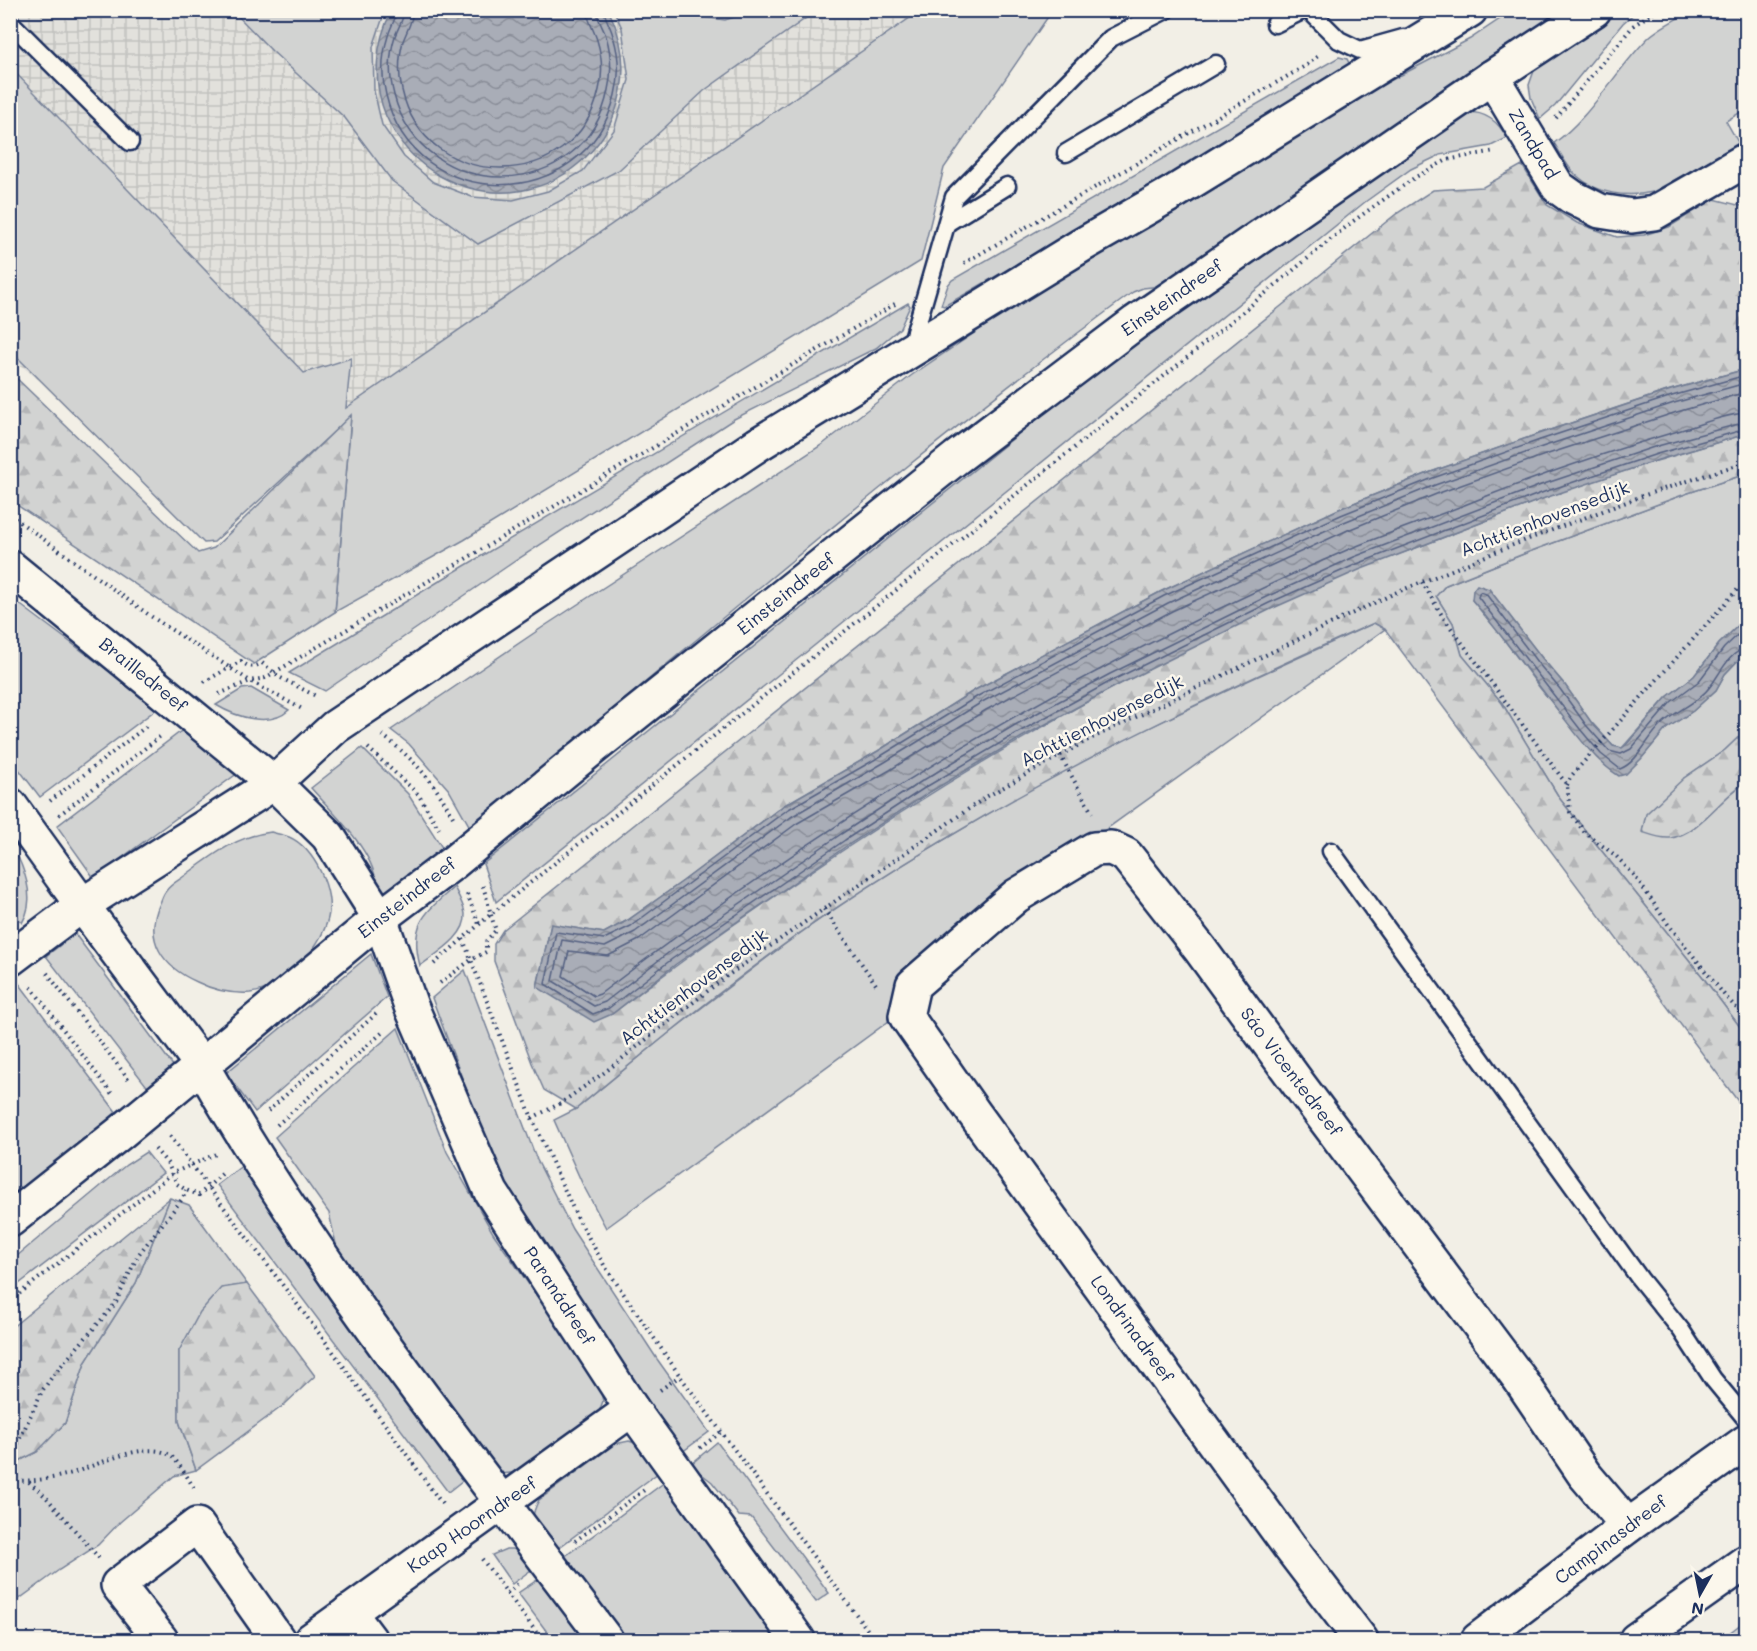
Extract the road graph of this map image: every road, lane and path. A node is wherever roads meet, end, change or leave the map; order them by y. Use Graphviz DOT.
graph roads {
  1 [pos="1304,10"];
  2 [pos="1309,10"];
  3 [pos="1594,10"];
  4 [pos="1657,10"];
  5 [pos="1173,12"];
  6 [pos="1458,16"];
  7 [pos="10,22"];
  8 [pos="1275,24"];
  9 [pos="1339,40"];
  10 [pos="1216,64"];
  11 [pos="1492,77"];
  12 [pos="1530,138"];
  13 [pos="130,142"];
  14 [pos="1066,153"];
  15 [pos="1746,160"];
  16 [pos="1007,186"];
  17 [pos="947,223"];
  18 [pos="929,284"];
  19 [pos="909,351"];
  20 [pos="1746,462"];
  21 [pos="10,515"];
  22 [pos="10,567"];
  23 [pos="1746,580"];
  24 [pos="1422,582"];
  25 [pos="250,681"];
  26 [pos="190,713"];
  27 [pos="335,727"];
  28 [pos="1060,755"];
  29 [pos="274,783"];
  30 [pos="1567,785"];
  31 [pos="10,805"];
  32 [pos="33,834"];
  33 [pos="1111,848"];
  34 [pos="1330,850"];
  35 [pos="454,862"];
  36 [pos="82,905"];
  37 [pos="824,909"];
  38 [pos="380,918"];
  39 [pos="479,924"];
  40 [pos="19,952"];
  41 [pos="906,1016"];
  42 [pos="1746,1018"];
  43 [pos="202,1066"];
  44 [pos="150,1108"];
  45 [pos="532,1118"];
  46 [pos="186,1190"];
  47 [pos="10,1220"];
  48 [pos="632,1409"];
  49 [pos="1746,1419"];
  50 [pos="721,1432"];
  51 [pos="1746,1443"];
  52 [pos="10,1460"];
  53 [pos="674,1468"];
  54 [pos="10,1481"];
  55 [pos="29,1481"];
  56 [pos="504,1503"];
  57 [pos="197,1525"];
  58 [pos="1629,1526"];
  59 [pos="462,1532"];
  60 [pos="547,1562"];
  61 [pos="1746,1562"];
  62 [pos="118,1585"];
  63 [pos="507,1593"];
  64 [pos="349,1612"];
  65 [pos="160,1641"];
  66 [pos="278,1641"];
  67 [pos="312,1641"];
  68 [pos="370,1641"];
  69 [pos="542,1641"];
  70 [pos="606,1641"];
  71 [pos="798,1641"];
  72 [pos="875,1641"];
  73 [pos="1360,1641"];
  74 [pos="1478,1641"];
  75 [pos="1636,1641"];
  1 -- 8 [label="lane"];
  2 -- 9 [label="lane"];
  3 -- 11 [label="street, Einsteindreef"];
  4 -- 12 [label="path"];
  5 -- 17 [label="lane"];
  6 -- 9 [label="lane"];
  6 -- 19 [label="street"];
  7 -- 13 [label="lane"];
  9 -- 18 [label="path"];
  10 -- 14 [label="lane"];
  11 -- 12 [label="street, Zandpad"];
  11 -- 35 [label="street, Einsteindreef"];
  12 -- 15 [label="street, Zandpad"];
  12 -- 39 [label="path"];
  16 -- 17 [label="lane"];
  17 -- 18 [label="lane"];
  18 -- 19 [label="lane"];
  18 -- 25 [label="path"];
  19 -- 27 [label="street"];
  20 -- 24 [label="path, Achttienhovensedijk"];
  21 -- 25 [label="path"];
  22 -- 26 [label="street, Brailledreef"];
  23 -- 30 [label="path"];
  24 -- 28 [label="path, Achttienhovensedijk"];
  24 -- 30 [label="path"];
  25 -- 26 [label="path"];
  25 -- 27 [label="path"];
  26 -- 29 [label="street, Brailledreef"];
  26 -- 32 [label="path"];
  27 -- 29 [label="street"];
  27 -- 35 [label="path"];
  28 -- 33 [label="path"];
  28 -- 37 [label="path, Achttienhovensedijk"];
  29 -- 36 [label="street"];
  29 -- 38 [label="street, Brailledreef"];
  30 -- 42 [label="path"];
  31 -- 32 [label="street"];
  32 -- 36 [label="street"];
  33 -- 41 [label="street"];
  33 -- 58 [label="street, Sáo Vicentedreef"];
  34 -- 49 [label="lane"];
  35 -- 38 [label="street, Einsteindreef"];
  35 -- 39 [label="path"];
  36 -- 40 [label="street"];
  36 -- 43 [label="street"];
  37 -- 41 [label="path"];
  37 -- 45 [label="path, Achttienhovensedijk"];
  38 -- 43 [label="street, Einsteindreef"];
  38 -- 48 [label="street, Paranádreef"];
  39 -- 45 [label="path"];
  40 -- 44 [label="path"];
  41 -- 73 [label="street, Londrinadreef"];
  43 -- 44 [label="street, Einsteindreef"];
  43 -- 56 [label="street"];
  44 -- 47 [label="street, Einsteindreef"];
  44 -- 59 [label="path"];
  45 -- 50 [label="path"];
  46 -- 52 [label="path"];
  48 -- 53 [label="street, Paranádreef"];
  48 -- 56 [label="street, Kaap Hoorndreef"];
  50 -- 53 [label="path"];
  50 -- 72 [label="path"];
  51 -- 58 [label="street, Campinasdreef"];
  53 -- 60 [label="path"];
  53 -- 71 [label="street, Paranádreef"];
  54 -- 55 [label="path"];
  55 -- 57 [label="path"];
  55 -- 62 [label="path"];
  56 -- 59 [label="street, Kaap Hoorndreef"];
  56 -- 60 [label="street"];
  57 -- 62 [label="street"];
  57 -- 66 [label="street"];
  58 -- 74 [label="street, Campinasdreef"];
  59 -- 63 [label="path"];
  59 -- 64 [label="street, Kaap Hoorndreef"];
  60 -- 63 [label="path"];
  60 -- 70 [label="street"];
  61 -- 75 [label="street"];
  62 -- 65 [label="street"];
  63 -- 69 [label="path"];
  64 -- 67 [label="street, Kaap Hoorndreef"];
  64 -- 68 [label="street"];
}
